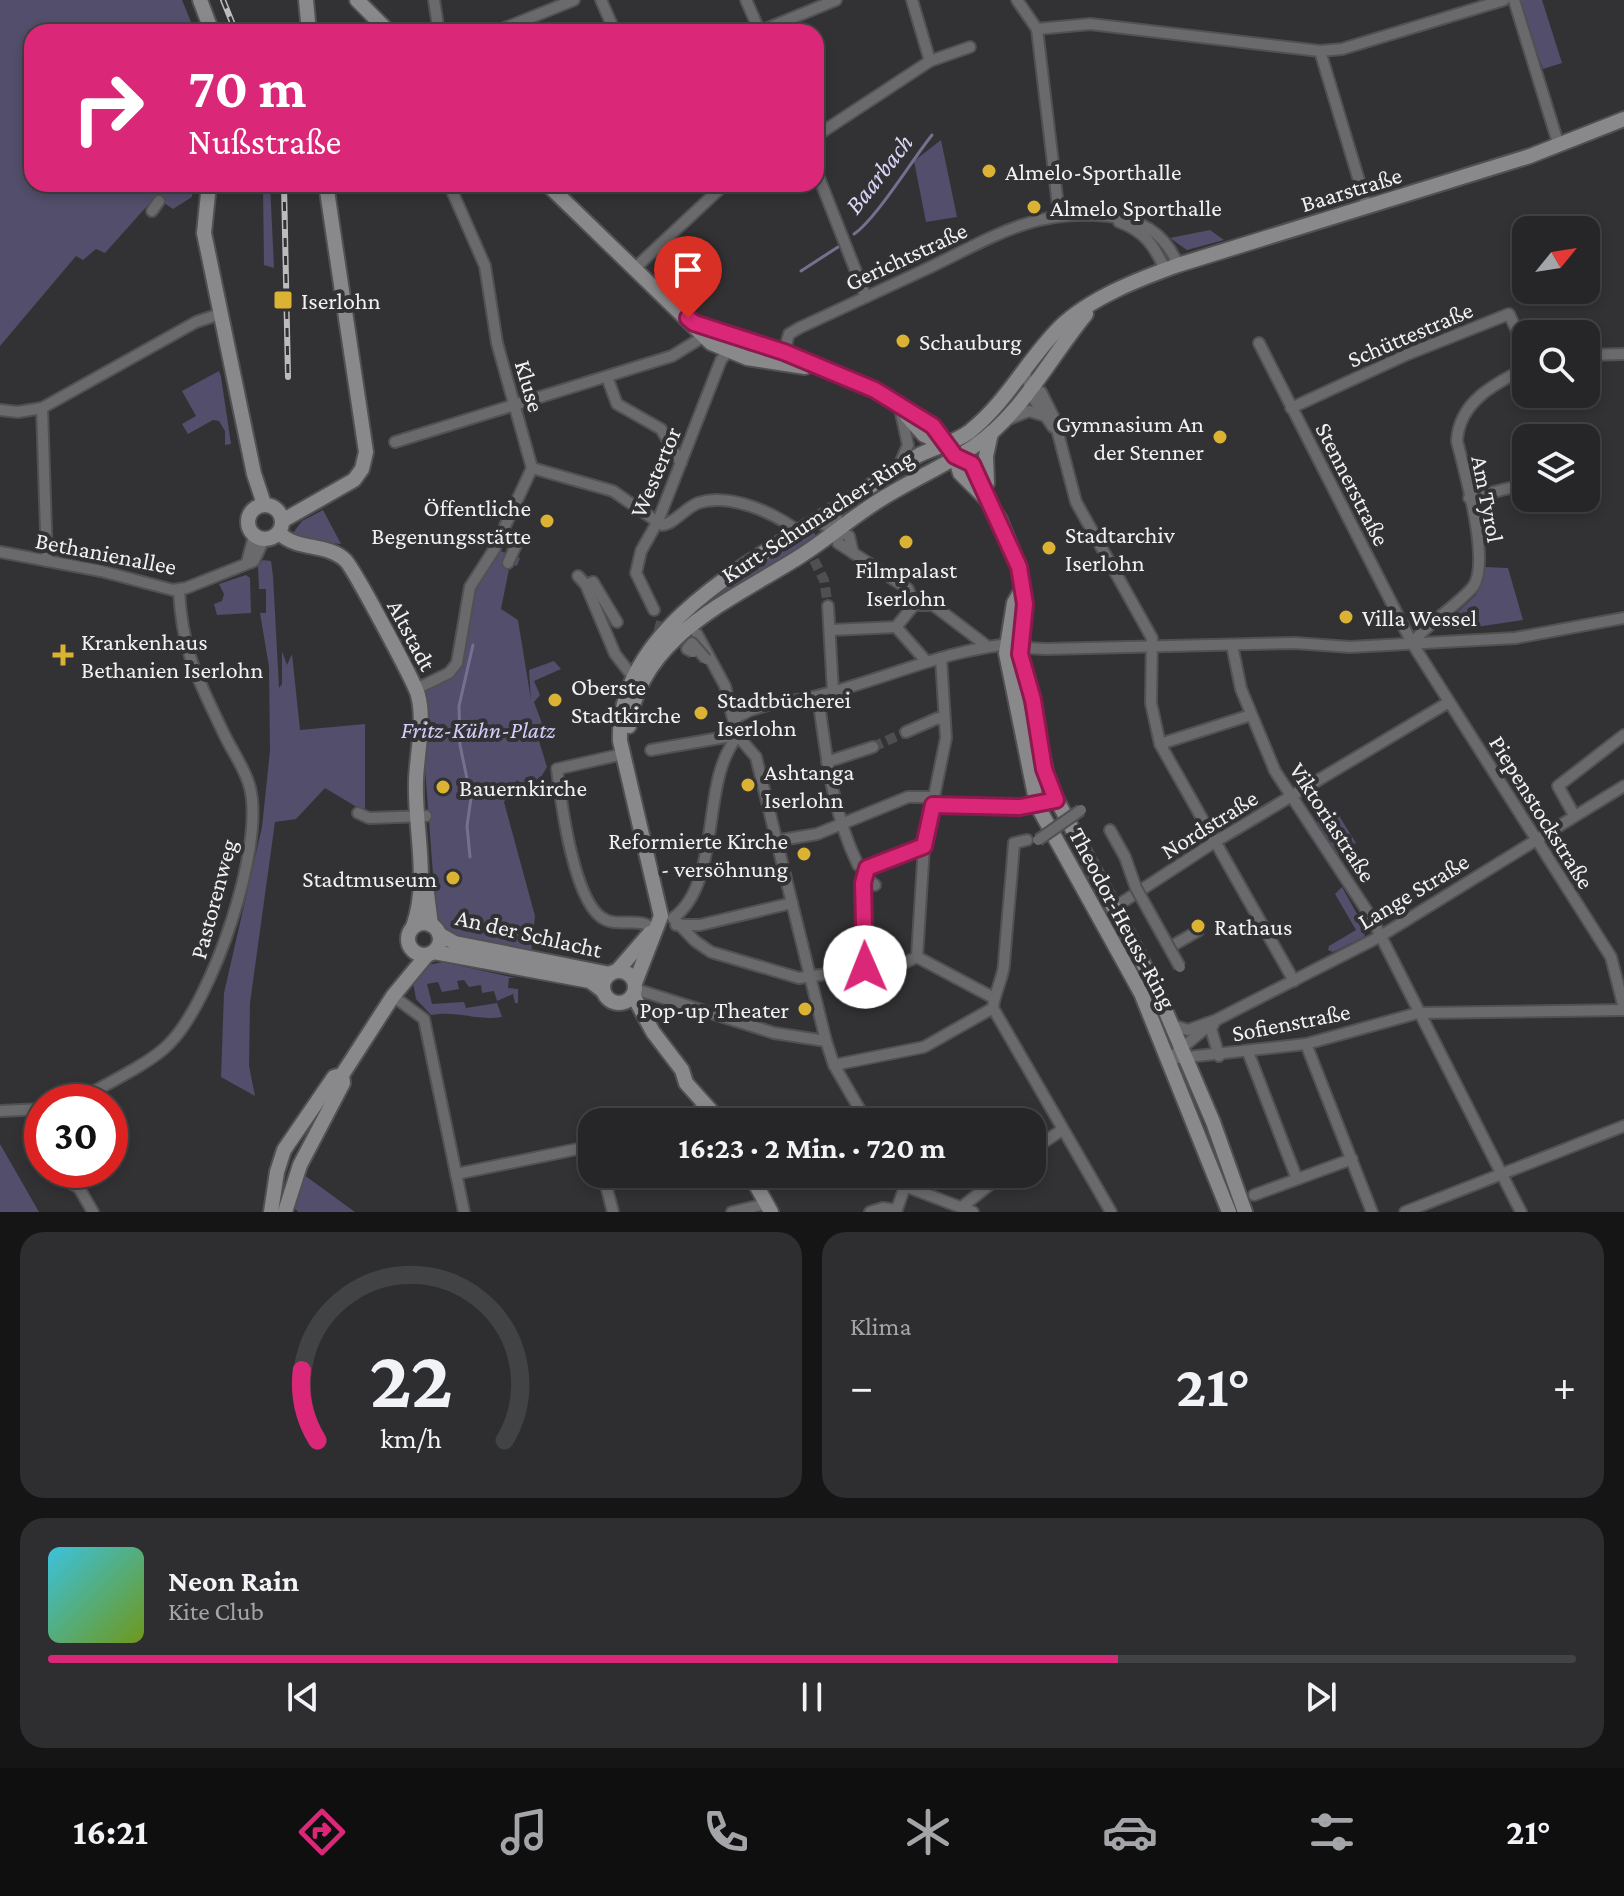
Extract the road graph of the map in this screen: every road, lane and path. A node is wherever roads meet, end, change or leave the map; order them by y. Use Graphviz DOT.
graph roads {
  1 [pos="196,0"];
  2 [pos="299,0"];
  3 [pos="306,0"];
  4 [pos="357,0"];
  5 [pos="434,0"];
  6 [pos="574,0"];
  7 [pos="601,0"];
  8 [pos="746,0"];
  9 [pos="836,0"];
  10 [pos="912,0"];
  11 [pos="1017,0"];
  12 [pos="1504,0"];
  13 [pos="1514,0"];
  14 [pos="202,24"];
  15 [pos="210,24"];
  16 [pos="301,24"];
  17 [pos="308,24"];
  18 [pos="381,24"];
  19 [pos="438,24"];
  20 [pos="515,24"];
  21 [pos="612,24"];
  22 [pos="756,24"];
  23 [pos="778,24"];
  24 [pos="1037,29"];
  25 [pos="970,47"];
  26 [pos="1320,51"];
  27 [pos="930,61"];
  28 [pos="1624,119"];
  29 [pos="824,131"];
  30 [pos="1559,146"];
  31 [pos="824,190"];
  32 [pos="198,192"];
  33 [pos="208,192"];
  34 [pos="327,192"];
  35 [pos="453,192"];
  36 [pos="555,192"];
  37 [pos="716,192"];
  38 [pos="159,201"];
  39 [pos="1367,207"];
  40 [pos="152,211"];
  41 [pos="1059,214"];
  42 [pos="1171,268"];
  43 [pos="634,269"];
  44 [pos="866,297"];
  45 [pos="1093,306"];
  46 [pos="220,314"];
  47 [pos="1512,320"];
  48 [pos="694,323"];
  49 [pos="703,337"];
  50 [pos="1259,343"];
  51 [pos="732,352"];
  52 [pos="784,352"];
  53 [pos="1624,354"];
  54 [pos="1600,355"];
  55 [pos="817,368"];
  56 [pos="1025,373"];
  57 [pos="607,377"];
  58 [pos="1512,377"];
  59 [pos="1032,388"];
  60 [pos="516,405"];
  61 [pos="899,407"];
  62 [pos="42,408"];
  63 [pos="1291,408"];
  64 [pos="0,410"];
  65 [pos="1044,416"];
  66 [pos="998,426"];
  67 [pos="1054,429"];
  68 [pos="395,442"];
  69 [pos="944,445"];
  70 [pos="955,456"];
  71 [pos="681,463"];
  72 [pos="532,468"];
  73 [pos="897,469"];
  74 [pos="1512,487"];
  75 [pos="1469,498"];
  76 [pos="987,500"];
  77 [pos="259,506"];
  78 [pos="839,507"];
  79 [pos="658,521"];
  80 [pos="815,521"];
  81 [pos="505,526"];
  82 [pos="271,530"];
  83 [pos="798,531"];
  84 [pos="837,531"];
  85 [pos="516,545"];
  86 [pos="495,548"];
  87 [pos="0,552"];
  88 [pos="47,561"];
  89 [pos="508,563"];
  90 [pos="578,576"];
  91 [pos="586,585"];
  92 [pos="179,590"];
  93 [pos="914,605"];
  94 [pos="828,606"];
  95 [pos="700,609"];
  96 [pos="654,610"];
  97 [pos="1624,618"];
  98 [pos="617,622"];
  99 [pos="896,627"];
  100 [pos="831,630"];
  101 [pos="697,634"];
  102 [pos="1013,643"];
  103 [pos="1412,643"];
  104 [pos="1232,645"];
  105 [pos="987,646"];
  106 [pos="1153,647"];
  107 [pos="705,658"];
  108 [pos="941,658"];
  109 [pos="926,661"];
  110 [pos="719,673"];
  111 [pos="633,677"];
  112 [pos="416,689"];
  113 [pos="833,691"];
  114 [pos="818,696"];
  115 [pos="1449,702"];
  116 [pos="1251,715"];
  117 [pos="735,719"];
  118 [pos="943,720"];
  119 [pos="906,732"];
  120 [pos="737,735"];
  121 [pos="1624,735"];
  122 [pos="1160,744"];
  123 [pos="873,747"];
  124 [pos="651,750"];
  125 [pos="623,754"];
  126 [pos="827,762"];
  127 [pos="1624,786"];
  128 [pos="1290,796"];
  129 [pos="1056,800"];
  130 [pos="934,801"];
  131 [pos="1037,805"];
  132 [pos="1086,808"];
  133 [pos="358,813"];
  134 [pos="1574,815"];
  135 [pos="421,816"];
  136 [pos="841,824"];
  137 [pos="1110,830"];
  138 [pos="1535,839"];
  139 [pos="775,841"];
  140 [pos="1213,843"];
  141 [pos="924,846"];
  142 [pos="869,877"];
  143 [pos="792,903"];
  144 [pos="1115,907"];
  145 [pos="664,922"];
  146 [pos="413,927"];
  147 [pos="435,929"];
  148 [pos="1198,931"];
  149 [pos="1379,937"];
  150 [pos="1172,946"];
  151 [pos="410,948"];
  152 [pos="430,954"];
  153 [pos="917,957"];
  154 [pos="865,967"];
  155 [pos="1180,967"];
  156 [pos="613,973"];
  157 [pos="810,975"];
  158 [pos="1294,981"];
  159 [pos="634,989"];
  160 [pos="603,991"];
  161 [pos="393,996"];
  162 [pos="618,1003"];
  163 [pos="993,1003"];
  164 [pos="1624,1009"];
  165 [pos="1418,1013"];
  166 [pos="1216,1020"];
  167 [pos="1171,1025"];
  168 [pos="653,1032"];
  169 [pos="826,1041"];
  170 [pos="1306,1044"];
  171 [pos="1248,1052"];
  172 [pos="1184,1054"];
  173 [pos="1219,1056"];
  174 [pos="1169,1059"];
  175 [pos="834,1065"];
  176 [pos="342,1075"];
  177 [pos="104,1084"];
  178 [pos="701,1106"];
  179 [pos="704,1108"];
  180 [pos="859,1108"];
  181 [pos="24,1110"];
  182 [pos="0,1111"];
  183 [pos="1624,1126"];
  184 [pos="1062,1130"];
  185 [pos="1046,1140"];
  186 [pos="578,1149"];
  187 [pos="1352,1159"];
  188 [pos="1500,1173"];
  189 [pos="456,1174"];
  190 [pos="1297,1179"];
  191 [pos="79,1188"];
  192 [pos="607,1188"];
  193 [pos="757,1188"];
  194 [pos="904,1188"];
  195 [pos="910,1188"];
  196 [pos="989,1188"];
  197 [pos="1218,1192"];
  198 [pos="1254,1195"];
  199 [pos="281,1202"];
  200 [pos="768,1208"];
  201 [pos="968,1209"];
  202 [pos="896,1211"];
  203 [pos="93,1212"];
  204 [pos="271,1212"];
  205 [pos="296,1212"];
  206 [pos="464,1212"];
  207 [pos="613,1212"];
  208 [pos="732,1212"];
  209 [pos="870,1212"];
  210 [pos="1111,1212"];
  211 [pos="1222,1212"];
  212 [pos="1229,1212"];
  213 [pos="1245,1212"];
  214 [pos="1372,1212"];
  215 [pos="1405,1212"];
  216 [pos="1521,1212"];
  1 -- 14 [label="main road"];
  1 -- 15 [label="main road"];
  2 -- 16 [label="main road"];
  3 -- 17 [label="main road"];
  4 -- 18 [label="main road"];
  5 -- 19 [label="street"];
  6 -- 20 [label="street"];
  7 -- 21 [label="street"];
  8 -- 22 [label="street"];
  9 -- 23 [label="street"];
  10 -- 27 [label="street"];
  11 -- 24 [label="street"];
  12 -- 26 [label="street"];
  13 -- 30 [label="street"];
  24 -- 26 [label="street"];
  24 -- 41 [label="street"];
  25 -- 27 [label="street"];
  26 -- 39 [label="street"];
  27 -- 29 [label="street"];
  28 -- 30 [label="main road, Baarstraße"];
  30 -- 39 [label="main road, Baarstraße"];
  31 -- 44 [label="street"];
  32 -- 46 [label="main road"];
  33 -- 46 [label="main road"];
  34 -- 82 [label="main road"];
  35 -- 60 [label="street, Kluse"];
  36 -- 43 [label="main road"];
  37 -- 43 [label="street"];
  38 -- 40 [label="street"];
  39 -- 42 [label="main road, Baarstraße"];
  41 -- 42 [label="street, Gerichtstraße"];
  41 -- 44 [label="street, Gerichtstraße"];
  42 -- 45 [label="main road, Baarstraße"];
  43 -- 48 [label="main road"];
  44 -- 52 [label="street, Gerichtstraße"];
  45 -- 56 [label="main road, Baarstraße"];
  45 -- 59 [label="main road, Baarstraße"];
  46 -- 62 [label="street"];
  46 -- 77 [label="main road"];
  47 -- 63 [label="street, Schüttestraße"];
  48 -- 49 [label="main road"];
  48 -- 52 [label="main road"];
  49 -- 51 [label="main road"];
  49 -- 57 [label="street"];
  50 -- 63 [label="street, Stennerstraße"];
  51 -- 52 [label="street"];
  51 -- 55 [label="main road"];
  51 -- 71 [label="street, Westertor"];
  52 -- 55 [label="main road"];
  53 -- 54 [label="street"];
  55 -- 61 [label="main road, Theodor-Heuss-Ring"];
  56 -- 59 [label="street"];
  56 -- 69 [label="main road, Baarstraße"];
  57 -- 60 [label="street"];
  57 -- 71 [label="street"];
  58 -- 75 [label="street, Am Tyrol"];
  59 -- 65 [label="street"];
  59 -- 66 [label="main road, Baarstraße"];
  59 -- 67 [label="street"];
  60 -- 68 [label="street"];
  60 -- 72 [label="street, Kluse"];
  61 -- 69 [label="main road"];
  61 -- 69 [label="main road, Theodor-Heuss-Ring"];
  61 -- 73 [label="street, Kurt-Schumacher-Ring"];
  62 -- 64 [label="street"];
  62 -- 88 [label="street"];
  63 -- 103 [label="street, Stennerstraße"];
  65 -- 66 [label="street"];
  65 -- 67 [label="street"];
  66 -- 70 [label="main road, Baarstraße"];
  66 -- 76 [label="main road"];
  67 -- 106 [label="street"];
  69 -- 70 [label="main road, Theodor-Heuss-Ring"];
  69 -- 73 [label="main road, Kurt-Schumacher-Ring"];
  70 -- 76 [label="main road, Theodor-Heuss-Ring"];
  70 -- 76 [label="main road, Theodor-Heuss-Ring"];
  70 -- 84 [label="main road, Kurt-Schumacher-Ring"];
  71 -- 79 [label="street, Westertor"];
  72 -- 79 [label="street"];
  72 -- 81 [label="street"];
  73 -- 78 [label="main road, Kurt-Schumacher-Ring"];
  74 -- 75 [label="street"];
  75 -- 103 [label="street, Am Tyrol"];
  76 -- 102 [label="main road, Theodor-Heuss-Ring"];
  77 -- 82 [label="main road, Altstadt"];
  77 -- 82 [label="main road"];
  78 -- 80 [label="main road, Kurt-Schumacher-Ring"];
  78 -- 84 [label="street"];
  79 -- 83 [label="street"];
  79 -- 96 [label="street, Westertor"];
  80 -- 83 [label="main road, Kurt-Schumacher-Ring"];
  80 -- 84 [label="street"];
  82 -- 92 [label="street, Bethanienallee"];
  82 -- 112 [label="main road, Altstadt"];
  83 -- 95 [label="main road, Kurt-Schumacher-Ring"];
  84 -- 93 [label="street"];
  84 -- 95 [label="main road, Kurt-Schumacher-Ring"];
  85 -- 89 [label="street"];
  86 -- 112 [label="street"];
  87 -- 88 [label="street, Bethanienallee"];
  88 -- 92 [label="street, Bethanienallee"];
  90 -- 91 [label="street"];
  91 -- 98 [label="street"];
  91 -- 111 [label="street"];
  92 -- 177 [label="street, Pastorenweg"];
  93 -- 99 [label="street"];
  93 -- 105 [label="street"];
  94 -- 100 [label="street"];
  95 -- 111 [label="main road, Kurt-Schumacher-Ring"];
  95 -- 125 [label="main road, Kurt-Schumacher-Ring"];
  97 -- 103 [label="street"];
  99 -- 100 [label="street"];
  99 -- 109 [label="street"];
  100 -- 113 [label="street"];
  101 -- 110 [label="street"];
  102 -- 105 [label="street"];
  102 -- 106 [label="street"];
  102 -- 129 [label="main road, Theodor-Heuss-Ring"];
  102 -- 131 [label="main road, Theodor-Heuss-Ring"];
  103 -- 104 [label="street"];
  103 -- 115 [label="street, Piepenstockstraße"];
  104 -- 106 [label="street"];
  104 -- 116 [label="street, Viktoriastraße"];
  105 -- 108 [label="street"];
  106 -- 122 [label="street"];
  107 -- 110 [label="street"];
  108 -- 109 [label="street"];
  108 -- 118 [label="street"];
  109 -- 113 [label="street"];
  110 -- 117 [label="street"];
  111 -- 125 [label="main road, Kurt-Schumacher-Ring"];
  112 -- 135 [label="main road, Altstadt"];
  113 -- 114 [label="street"];
  114 -- 117 [label="street"];
  114 -- 126 [label="street"];
  115 -- 128 [label="street, Nordstraße"];
  115 -- 138 [label="street, Piepenstockstraße"];
  116 -- 122 [label="street"];
  116 -- 128 [label="street, Viktoriastraße"];
  117 -- 120 [label="street"];
  118 -- 119 [label="street"];
  118 -- 130 [label="street"];
  120 -- 124 [label="street"];
  120 -- 139 [label="street"];
  120 -- 145 [label="street"];
  121 -- 134 [label="street"];
  122 -- 140 [label="street"];
  123 -- 126 [label="street"];
  125 -- 145 [label="main road, Kurt-Schumacher-Ring"];
  125 -- 145 [label="street"];
  126 -- 136 [label="street"];
  127 -- 134 [label="street, Lange Straße"];
  128 -- 140 [label="street, Nordstraße"];
  128 -- 149 [label="street, Viktoriastraße"];
  129 -- 131 [label="street"];
  129 -- 144 [label="main road, Theodor-Heuss-Ring"];
  130 -- 131 [label="street"];
  130 -- 136 [label="street"];
  130 -- 141 [label="street"];
  131 -- 174 [label="main road, Theodor-Heuss-Ring"];
  132 -- 163 [label="street, bridge"];
  133 -- 135 [label="street"];
  134 -- 138 [label="street, Lange Straße"];
  135 -- 146 [label="main road, Altstadt"];
  135 -- 147 [label="main road, Altstadt"];
  136 -- 139 [label="street"];
  136 -- 142 [label="street"];
  137 -- 150 [label="street, bridge"];
  138 -- 149 [label="street, Lange Straße"];
  138 -- 164 [label="street, Piepenstockstraße"];
  139 -- 143 [label="street"];
  140 -- 144 [label="street, Nordstraße"];
  140 -- 158 [label="street"];
  141 -- 142 [label="street"];
  141 -- 153 [label="street"];
  142 -- 154 [label="street"];
  143 -- 145 [label="street"];
  143 -- 157 [label="street"];
  144 -- 167 [label="main road, Theodor-Heuss-Ring"];
  145 -- 156 [label="main road"];
  145 -- 157 [label="street"];
  145 -- 159 [label="main road"];
  146 -- 147 [label="main road"];
  146 -- 151 [label="main road"];
  147 -- 152 [label="main road"];
  147 -- 156 [label="main road, An der Schlacht"];
  148 -- 150 [label="street"];
  149 -- 158 [label="street, Lange Straße"];
  149 -- 165 [label="street, Viktoriastraße"];
  150 -- 155 [label="street, bridge"];
  151 -- 152 [label="main road"];
  151 -- 161 [label="main road"];
  152 -- 160 [label="main road, An der Schlacht"];
  152 -- 161 [label="main road"];
  153 -- 154 [label="street"];
  153 -- 163 [label="street"];
  154 -- 157 [label="street"];
  156 -- 159 [label="main road"];
  156 -- 160 [label="main road"];
  157 -- 169 [label="street"];
  158 -- 166 [label="street, Lange Straße"];
  159 -- 162 [label="main road"];
  159 -- 168 [label="main road"];
  159 -- 169 [label="street"];
  160 -- 162 [label="main road"];
  161 -- 176 [label="main road"];
  161 -- 189 [label="street"];
  162 -- 168 [label="main road"];
  163 -- 175 [label="street"];
  163 -- 184 [label="street"];
  164 -- 165 [label="street, Sofienstraße"];
  165 -- 170 [label="street, Sofienstraße"];
  165 -- 188 [label="street, Viktoriastraße"];
  166 -- 167 [label="street, Lange Straße"];
  166 -- 172 [label="street, Lange Straße"];
  166 -- 173 [label="street"];
  167 -- 172 [label="main road, Theodor-Heuss-Ring"];
  168 -- 178 [label="main road"];
  169 -- 175 [label="street"];
  170 -- 171 [label="street, Sofienstraße"];
  170 -- 187 [label="street"];
  171 -- 173 [label="street, Sofienstraße"];
  171 -- 190 [label="street"];
  172 -- 173 [label="street, Sofienstraße"];
  172 -- 174 [label="street, Sofienstraße"];
  172 -- 213 [label="main road, Theodor-Heuss-Ring"];
  174 -- 197 [label="main road, Theodor-Heuss-Ring"];
  175 -- 180 [label="street"];
  176 -- 199 [label="main road"];
  176 -- 199 [label="main road"];
  178 -- 179 [label="main road"];
  181 -- 182 [label="street"];
  183 -- 188 [label="street"];
  184 -- 185 [label="street"];
  184 -- 210 [label="street"];
  186 -- 189 [label="street"];
  187 -- 190 [label="street"];
  187 -- 214 [label="street"];
  188 -- 215 [label="street"];
  188 -- 216 [label="street, Viktoriastraße"];
  189 -- 206 [label="street"];
  190 -- 198 [label="street"];
  191 -- 203 [label="street"];
  192 -- 207 [label="street"];
  193 -- 200 [label="main road"];
  194 -- 202 [label="street"];
  195 -- 201 [label="street"];
  196 -- 201 [label="street"];
  197 -- 211 [label="main road"];
  197 -- 212 [label="main road, Theodor-Heuss-Ring"];
  199 -- 204 [label="main road"];
  199 -- 205 [label="street"];
  200 -- 208 [label="street"];
  202 -- 209 [label="street"];
}
